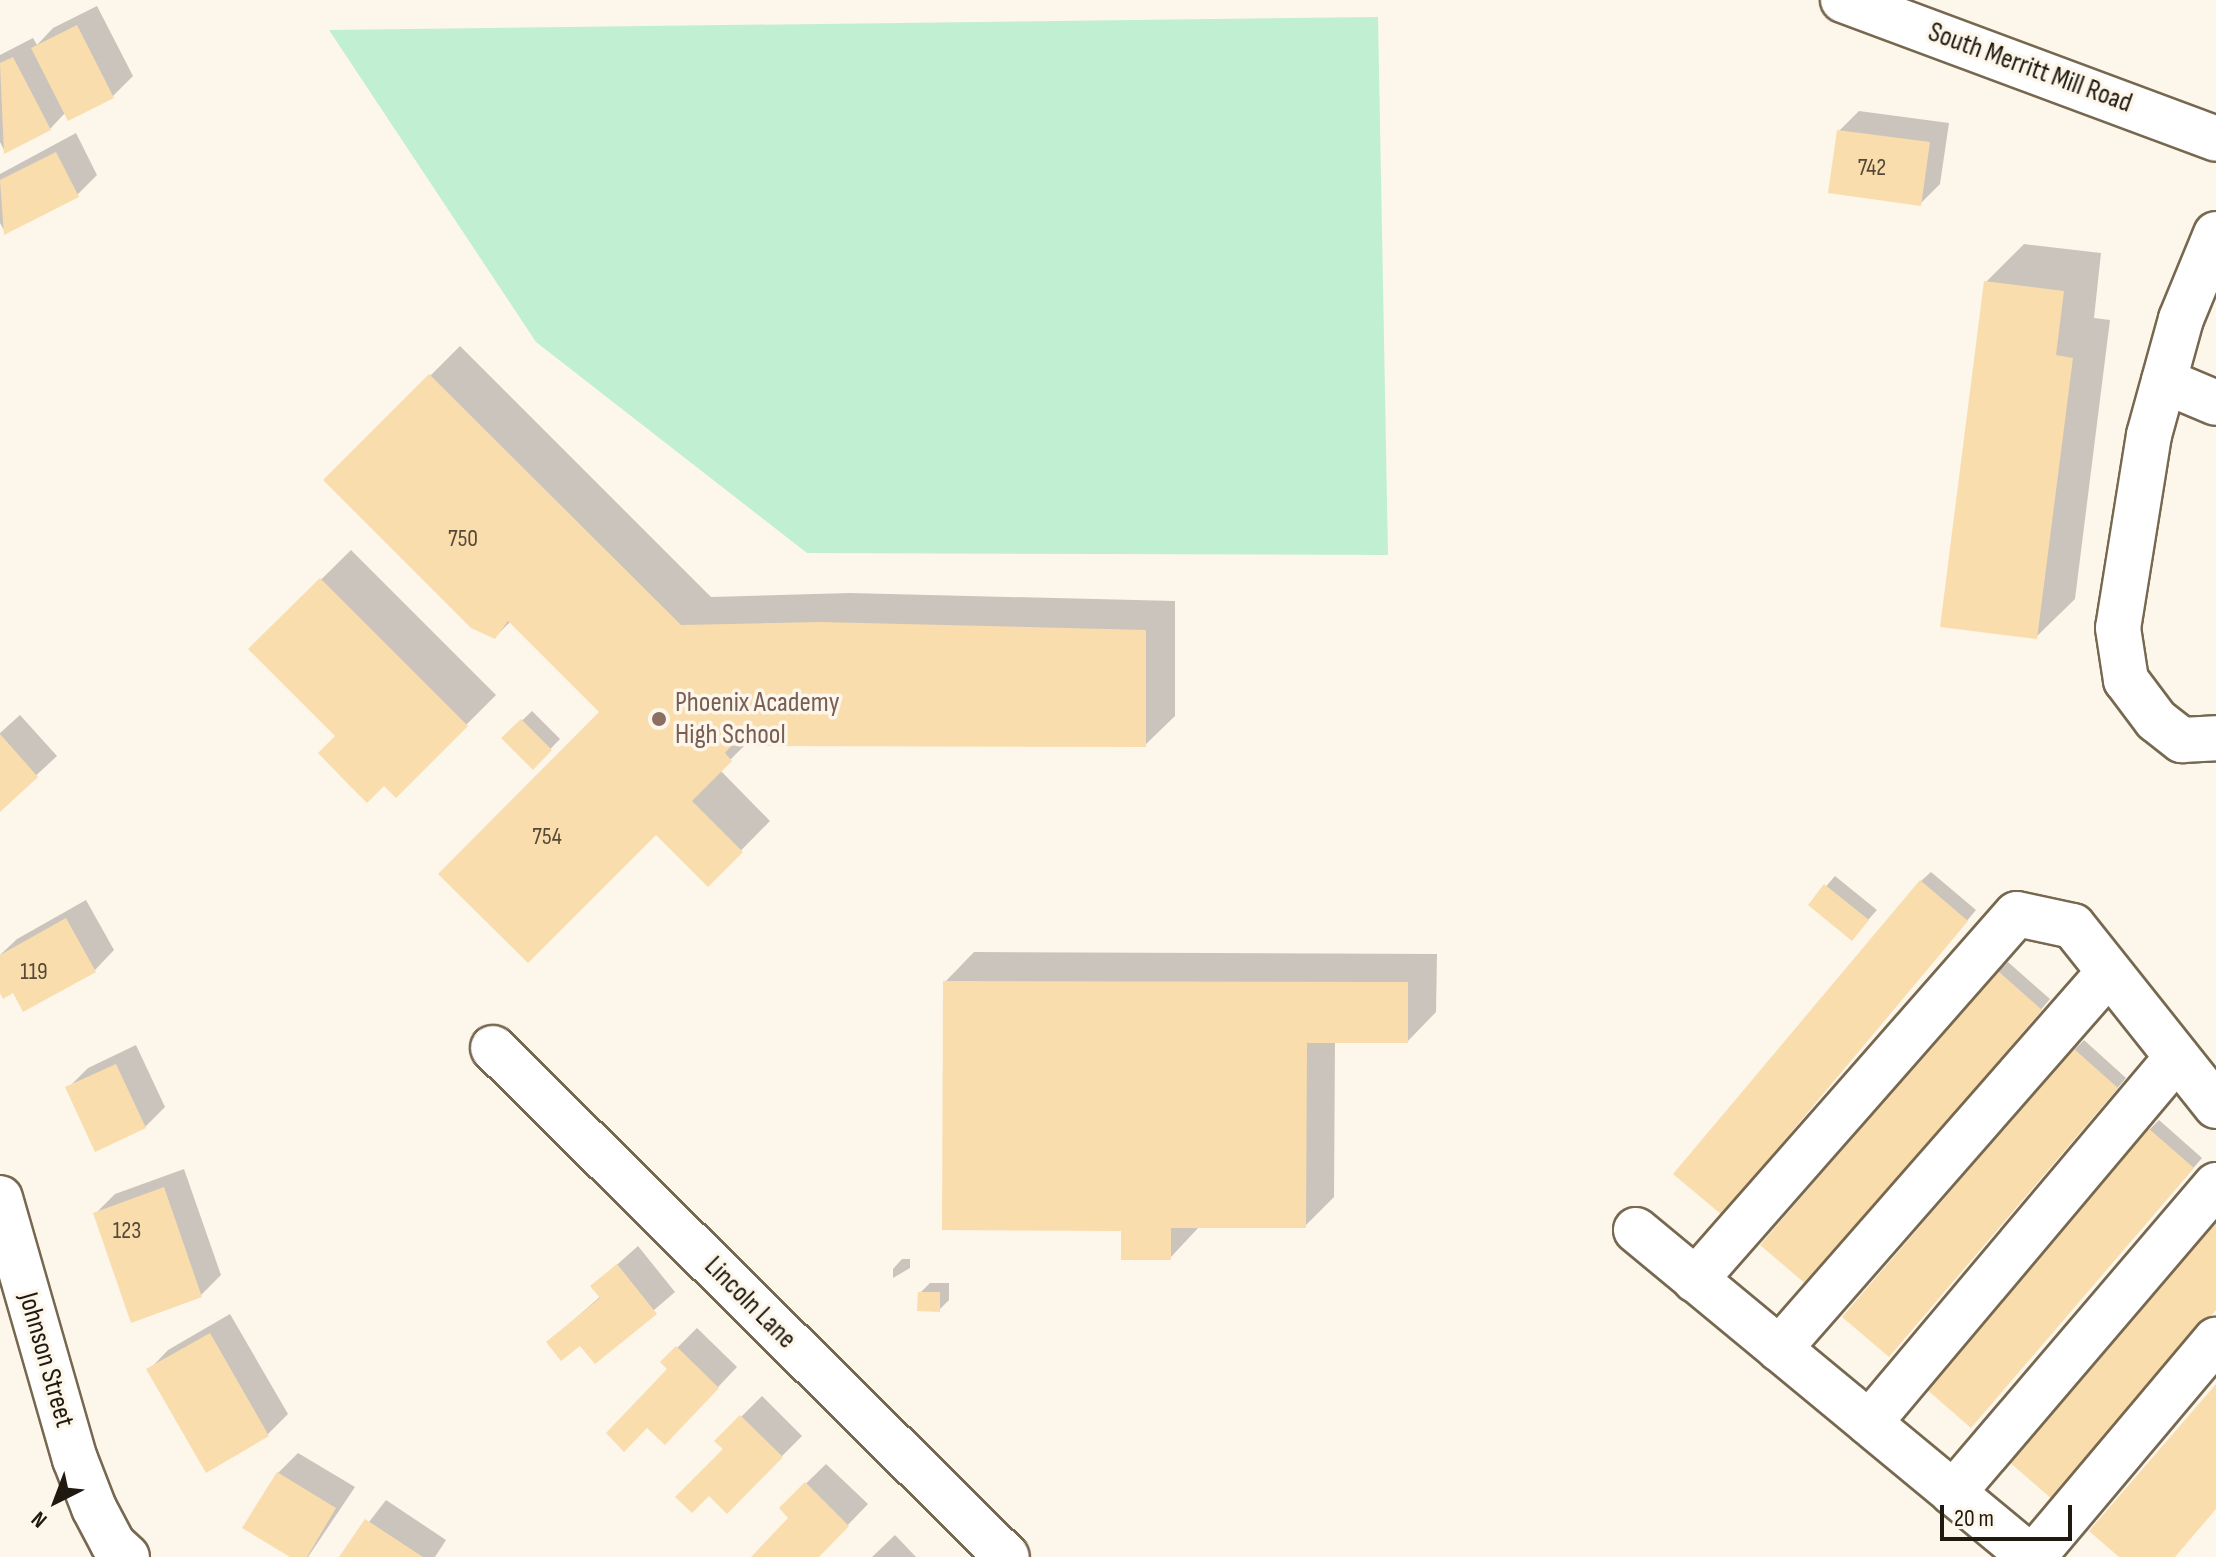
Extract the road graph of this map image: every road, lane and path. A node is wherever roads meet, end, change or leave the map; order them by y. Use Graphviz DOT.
graph roads {
  1 [pos="1843,0"];
  2 [pos="2216,139"];
  3 [pos="2216,234"];
  4 [pos="2164,381"];
  5 [pos="2216,403"];
  6 [pos="2216,738"];
  7 [pos="2109,972"];
  8 [pos="493,1048"];
  9 [pos="2177,1057"];
  10 [pos="2216,1106"];
  11 [pos="2216,1185"];
  12 [pos="0,1198"];
  13 [pos="1636,1230"];
  14 [pos="1695,1280"];
  15 [pos="2216,1340"];
  16 [pos="1779,1349"];
  17 [pos="1869,1423"];
  18 [pos="1953,1493"];
  19 [pos="127,1557"];
  20 [pos="1007,1557"];
  21 [pos="2032,1557"];
  1 -- 2 [label="street, South Merritt Mill Road"];
  3 -- 4 [label="street"];
  4 -- 5 [label="street"];
  4 -- 6 [label="street"];
  7 -- 9 [label="street"];
  7 -- 14 [label="street"];
  7 -- 16 [label="street"];
  8 -- 20 [label="street, Lincoln Lane"];
  9 -- 10 [label="street"];
  9 -- 17 [label="street"];
  11 -- 18 [label="street"];
  12 -- 19 [label="street, Johnson Street"];
  13 -- 14 [label="street"];
  14 -- 16 [label="street"];
  15 -- 21 [label="street"];
  16 -- 17 [label="street"];
  17 -- 18 [label="street"];
  18 -- 21 [label="street"];
}
